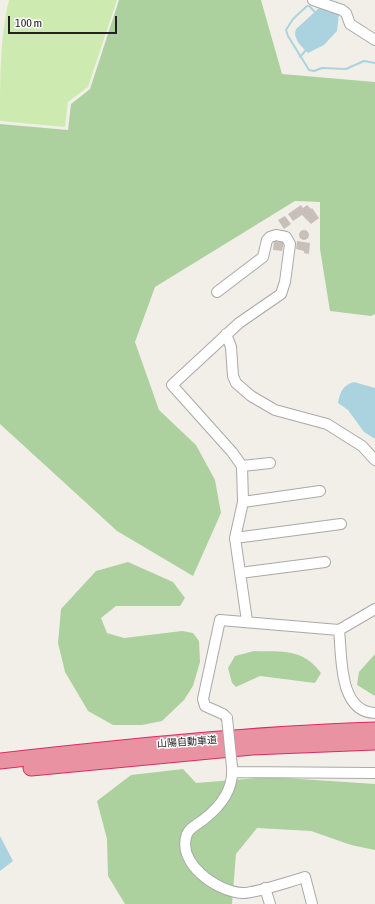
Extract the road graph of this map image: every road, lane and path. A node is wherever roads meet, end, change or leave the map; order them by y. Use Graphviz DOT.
graph roads {
  1 [pos="313,0"];
  2 [pos="375,40"];
  3 [pos="217,292"];
  4 [pos="226,334"];
  5 [pos="375,460"];
  6 [pos="270,463"];
  7 [pos="242,466"];
  8 [pos="320,491"];
  9 [pos="243,502"];
  10 [pos="341,524"];
  11 [pos="235,538"];
  12 [pos="325,562"];
  13 [pos="240,573"];
  14 [pos="375,609"];
  15 [pos="247,621"];
  16 [pos="339,630"];
  17 [pos="375,712"];
  18 [pos="375,730"];
  19 [pos="375,742"];
  20 [pos="0,761"];
  21 [pos="232,769"];
  22 [pos="0,771"];
  23 [pos="375,772"];
  24 [pos="265,888"];
  25 [pos="270,904"];
  26 [pos="312,904"];
  1 -- 2 [label="street"];
  3 -- 4 [label="street"];
  4 -- 5 [label="street"];
  4 -- 7 [label="street"];
  6 -- 7 [label="street"];
  7 -- 9 [label="street"];
  8 -- 9 [label="street"];
  9 -- 11 [label="street"];
  10 -- 11 [label="street"];
  11 -- 13 [label="street"];
  12 -- 13 [label="street"];
  13 -- 15 [label="street"];
  14 -- 16 [label="street"];
  15 -- 16 [label="street"];
  15 -- 21 [label="street, bridge"];
  16 -- 17 [label="street"];
  18 -- 20 [label="highway, 山陽自動車道"];
  19 -- 22 [label="highway, 山陽自動車道"];
  21 -- 23 [label="street"];
  21 -- 24 [label="street"];
  24 -- 25 [label="street"];
  24 -- 26 [label="street"];
}
